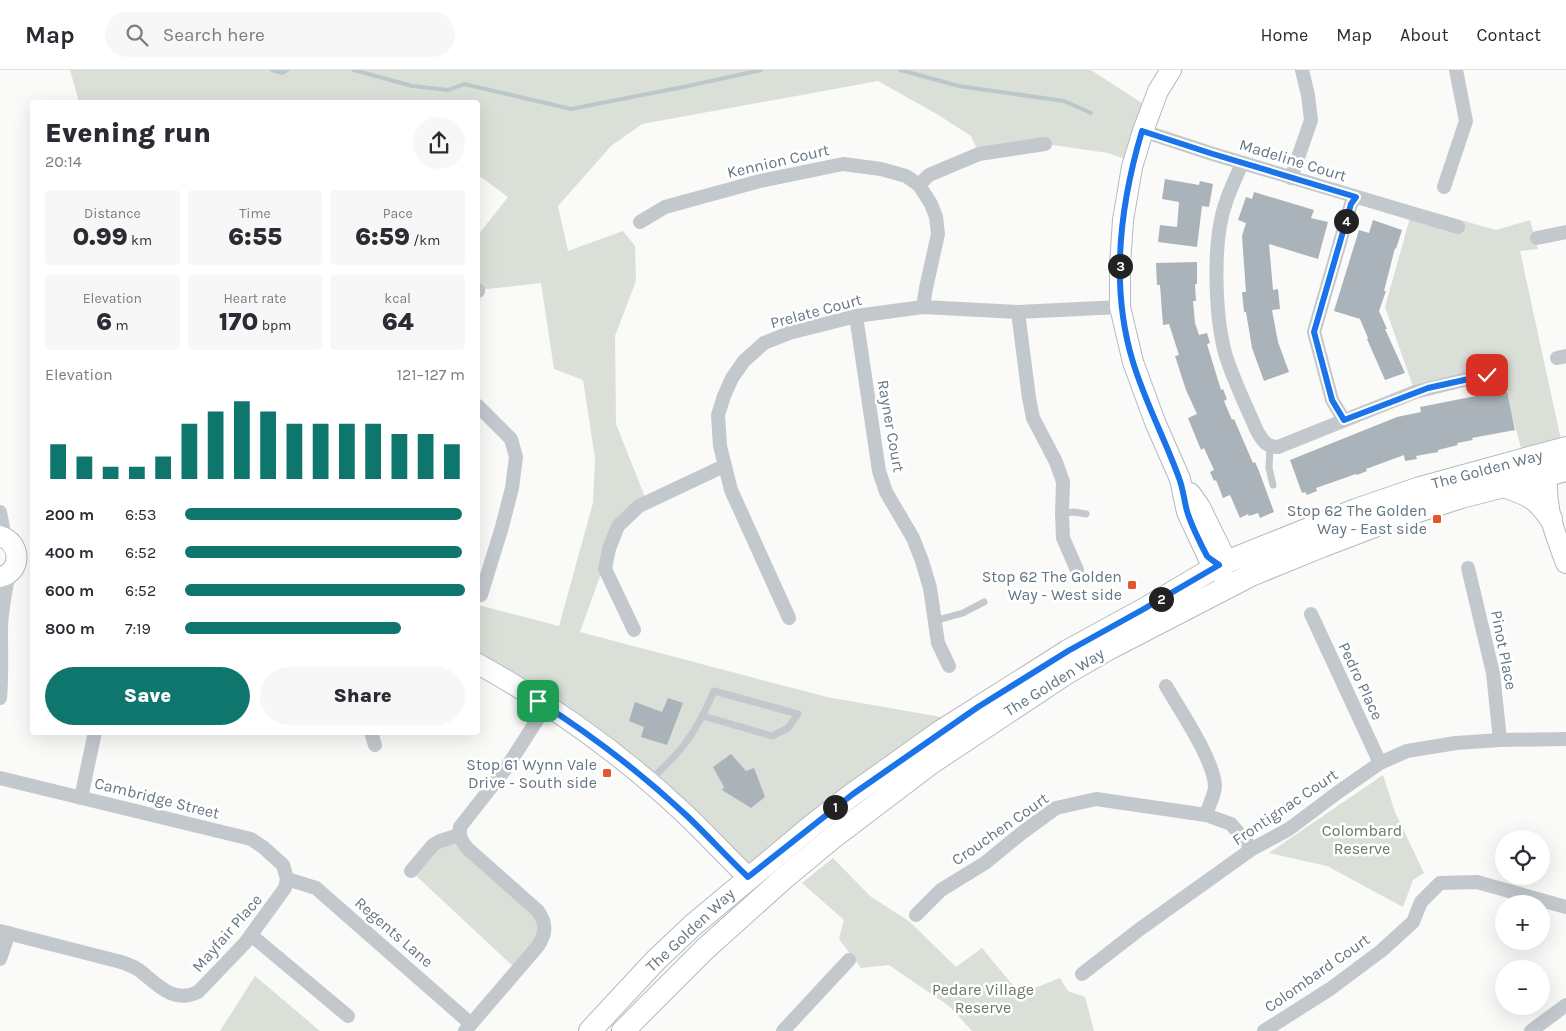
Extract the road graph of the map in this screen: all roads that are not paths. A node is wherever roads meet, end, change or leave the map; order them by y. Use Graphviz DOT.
graph roads {
  1 [pos="1171,70"];
  2 [pos="1302,70"];
  3 [pos="1456,70"];
  4 [pos="1142,131"];
  5 [pos="1046,144"];
  6 [pos="1242,163"];
  7 [pos="1291,178"];
  8 [pos="919,185"];
  9 [pos="1444,187"];
  10 [pos="1356,197"];
  11 [pos="640,222"];
  12 [pos="1458,227"];
  13 [pos="1566,232"];
  14 [pos="1537,238"];
  15 [pos="1120,306"];
  16 [pos="924,307"];
  17 [pos="1018,312"];
  18 [pos="856,316"];
  19 [pos="1500,371"];
  20 [pos="480,408"];
  21 [pos="1344,420"];
  22 [pos="1270,447"];
  23 [pos="1560,449"];
  24 [pos="724,466"];
  25 [pos="1556,472"];
  26 [pos="1504,475"];
  27 [pos="1273,485"];
  28 [pos="0,512"];
  29 [pos="1062,514"];
  30 [pos="1086,514"];
  31 [pos="1558,522"];
  32 [pos="13,542"];
  33 [pos="1566,563"];
  34 [pos="30,565"];
  35 [pos="1219,565"];
  36 [pos="1468,568"];
  37 [pos="1077,570"];
  38 [pos="7,573"];
  39 [pos="1228,587"];
  40 [pos="481,595"];
  41 [pos="984,602"];
  42 [pos="1311,614"];
  43 [pos="789,618"];
  44 [pos="934,621"];
  45 [pos="1,627"];
  46 [pos="634,630"];
  47 [pos="480,665"];
  48 [pos="949,666"];
  49 [pos="1166,686"];
  50 [pos="0,698"];
  51 [pos="546,706"];
  52 [pos="703,716"];
  53 [pos="94,735"];
  54 [pos="1566,739"];
  55 [pos="1500,740"];
  56 [pos="1380,764"];
  57 [pos="0,778"];
  58 [pos="648,782"];
  59 [pos="81,798"];
  60 [pos="1206,815"];
  61 [pos="459,835"];
  62 [pos="1252,849"];
  63 [pos="411,870"];
  64 [pos="748,877"];
  65 [pos="784,878"];
  66 [pos="287,879"];
  67 [pos="1566,907"];
  68 [pos="747,910"];
  69 [pos="916,915"];
  70 [pos="4,932"];
  71 [pos="251,935"];
  72 [pos="0,959"];
  73 [pos="849,960"];
  74 [pos="1082,974"];
  75 [pos="1566,1005"];
  76 [pos="348,1016"];
  77 [pos="468,1027"];
  78 [pos="590,1031"];
  79 [pos="623,1031"];
  80 [pos="783,1031"];
  81 [pos="1264,1031"];
  82 [pos="1531,1031"];
  1 -- 4 [label="street"];
  2 -- 7 [label="street"];
  3 -- 9 [label="street"];
  4 -- 6 [label="street, Madeline Court"];
  4 -- 15 [label="street"];
  5 -- 8 [label="street"];
  6 -- 7 [label="street, Madeline Court"];
  6 -- 22 [label="street"];
  7 -- 10 [label="street, Madeline Court"];
  8 -- 11 [label="street, Kennion Court"];
  8 -- 16 [label="street"];
  10 -- 12 [label="street, Madeline Court"];
  10 -- 21 [label="street"];
  13 -- 14 [label="street"];
  15 -- 17 [label="street, Prelate Court"];
  15 -- 35 [label="street"];
  16 -- 17 [label="street, Prelate Court"];
  16 -- 18 [label="street, Prelate Court"];
  17 -- 29 [label="street"];
  18 -- 24 [label="street, Prelate Court"];
  18 -- 44 [label="street, Rayner Court"];
  19 -- 21 [label="street"];
  20 -- 40 [label="street"];
  21 -- 22 [label="street"];
  22 -- 27 [label="lane"];
  23 -- 25 [label="main road"];
  23 -- 26 [label="main road, The Golden Way"];
  24 -- 43 [label="street, Prelate Court"];
  24 -- 46 [label="street"];
  25 -- 26 [label="main road"];
  25 -- 31 [label="street"];
  26 -- 31 [label="main road"];
  26 -- 35 [label="main road, The Golden Way"];
  26 -- 39 [label="main road, The Golden Way"];
  28 -- 32 [label="street"];
  29 -- 30 [label="lane"];
  29 -- 37 [label="street"];
  31 -- 33 [label="street"];
  32 -- 38 [label="street"];
  34 -- 38 [label="street"];
  35 -- 39 [label="street"];
  35 -- 64 [label="main road, The Golden Way"];
  36 -- 55 [label="street, Pinot Place"];
  38 -- 45 [label="street"];
  39 -- 65 [label="main road, The Golden Way"];
  41 -- 44 [label="lane"];
  42 -- 56 [label="street, Pedro Place"];
  44 -- 48 [label="street, Rayner Court"];
  45 -- 50 [label="street"];
  47 -- 51 [label="street"];
  49 -- 60 [label="street"];
  51 -- 58 [label="street"];
  51 -- 61 [label="street"];
  52 -- 52 [label="lane"];
  52 -- 58 [label="lane"];
  53 -- 59 [label="street"];
  54 -- 55 [label="street, Frontignac Court"];
  55 -- 56 [label="street, Frontignac Court"];
  56 -- 62 [label="street, Frontignac Court"];
  57 -- 59 [label="street, Cambridge Street"];
  58 -- 64 [label="street"];
  59 -- 66 [label="street, Cambridge Street"];
  60 -- 62 [label="street, Crouchen Court"];
  60 -- 69 [label="street, Crouchen Court"];
  61 -- 63 [label="street"];
  61 -- 77 [label="street"];
  62 -- 74 [label="street, Frontignac Court"];
  64 -- 65 [label="main road"];
  64 -- 68 [label="main road"];
  64 -- 78 [label="main road, The Golden Way"];
  65 -- 68 [label="main road, The Golden Way"];
  66 -- 71 [label="street, Mayfair Place"];
  66 -- 77 [label="street, Regents Lane"];
  67 -- 81 [label="street, Colombard Court"];
  68 -- 79 [label="main road, The Golden Way"];
  70 -- 71 [label="street, Mayfair Place"];
  70 -- 72 [label="street"];
  71 -- 76 [label="street"];
  73 -- 80 [label="street"];
  75 -- 82 [label="street"];
}
